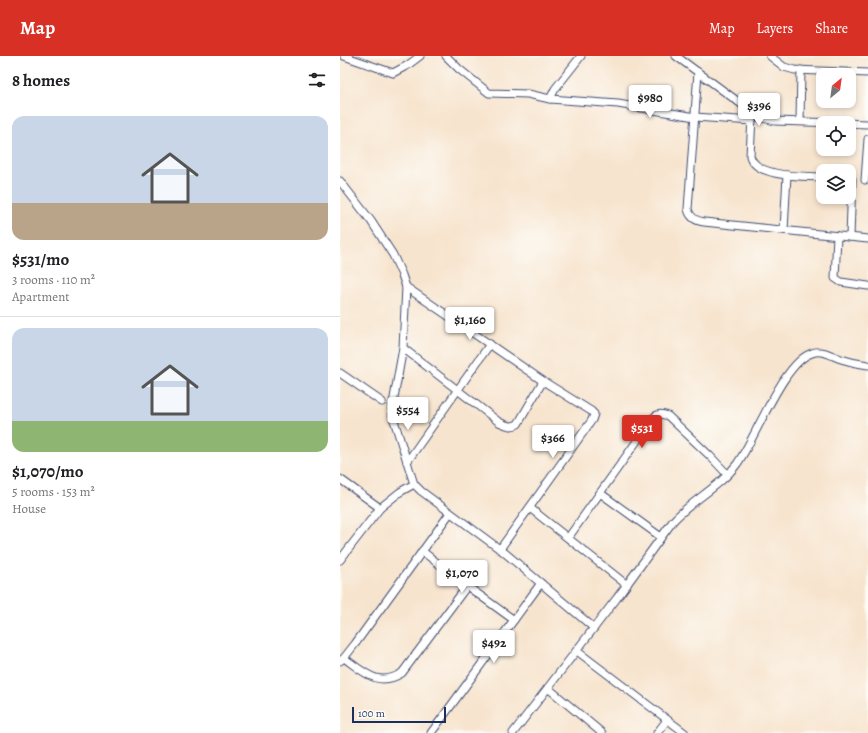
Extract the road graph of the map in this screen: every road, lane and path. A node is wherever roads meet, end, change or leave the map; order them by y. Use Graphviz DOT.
graph roads {
  1 [pos="344,56"];
  2 [pos="420,56"];
  3 [pos="446,56"];
  4 [pos="580,56"];
  5 [pos="676,56"];
  6 [pos="770,56"];
  7 [pos="801,70"];
  8 [pos="698,72"];
  9 [pos="868,73"];
  10 [pos="550,99"];
  11 [pos="752,113"];
  12 [pos="695,117"];
  13 [pos="752,121"];
  14 [pos="800,121"];
  15 [pos="868,124"];
  16 [pos="868,139"];
  17 [pos="787,175"];
  18 [pos="816,177"];
  19 [pos="856,179"];
  20 [pos="866,180"];
  21 [pos="340,181"];
  22 [pos="851,204"];
  23 [pos="784,230"];
  24 [pos="837,236"];
  25 [pos="850,237"];
  26 [pos="868,239"];
  27 [pos="868,286"];
  28 [pos="406,287"];
  29 [pos="490,344"];
  30 [pos="403,348"];
  31 [pos="868,365"];
  32 [pos="340,373"];
  33 [pos="543,381"];
  34 [pos="458,389"];
  35 [pos="382,402"];
  36 [pos="407,462"];
  37 [pos="727,474"];
  38 [pos="340,479"];
  39 [pos="414,484"];
  40 [pos="600,493"];
  41 [pos="380,508"];
  42 [pos="530,508"];
  43 [pos="450,513"];
  44 [pos="661,537"];
  45 [pos="568,538"];
  46 [pos="500,550"];
  47 [pos="422,551"];
  48 [pos="340,560"];
  49 [pos="541,583"];
  50 [pos="627,585"];
  51 [pos="467,586"];
  52 [pos="514,620"];
  53 [pos="594,628"];
  54 [pos="577,651"];
  55 [pos="342,660"];
  56 [pos="548,688"];
  57 [pos="667,720"];
  58 [pos="431,733"];
  59 [pos="513,733"];
  60 [pos="602,733"];
  61 [pos="657,733"];
  62 [pos="685,733"];
  1 -- 2 [label="street"];
  3 -- 10 [label="street"];
  4 -- 10 [label="street"];
  5 -- 8 [label="street"];
  6 -- 7 [label="street"];
  7 -- 9 [label="street"];
  7 -- 14 [label="street"];
  8 -- 11 [label="street"];
  8 -- 12 [label="street"];
  10 -- 12 [label="street"];
  11 -- 13 [label="street"];
  11 -- 14 [label="street"];
  12 -- 13 [label="street"];
  12 -- 23 [label="street"];
  13 -- 17 [label="street"];
  14 -- 15 [label="street"];
  16 -- 20 [label="street"];
  17 -- 18 [label="street"];
  17 -- 23 [label="street"];
  19 -- 20 [label="street"];
  21 -- 28 [label="street"];
  22 -- 25 [label="street"];
  23 -- 24 [label="street"];
  24 -- 25 [label="street"];
  24 -- 27 [label="street"];
  25 -- 26 [label="street"];
  28 -- 29 [label="street"];
  28 -- 30 [label="street"];
  29 -- 33 [label="street"];
  29 -- 34 [label="street"];
  30 -- 34 [label="street"];
  30 -- 36 [label="street"];
  31 -- 37 [label="street"];
  32 -- 35 [label="street"];
  33 -- 34 [label="street"];
  33 -- 42 [label="street"];
  34 -- 36 [label="street"];
  36 -- 39 [label="street"];
  37 -- 40 [label="street"];
  37 -- 44 [label="street"];
  38 -- 41 [label="street"];
  39 -- 41 [label="street"];
  39 -- 43 [label="street"];
  40 -- 44 [label="street"];
  40 -- 45 [label="street"];
  41 -- 48 [label="street"];
  42 -- 45 [label="street"];
  42 -- 46 [label="street"];
  43 -- 46 [label="street"];
  43 -- 47 [label="street"];
  44 -- 50 [label="street"];
  45 -- 50 [label="street"];
  46 -- 49 [label="street"];
  47 -- 51 [label="street"];
  47 -- 55 [label="street"];
  49 -- 52 [label="street"];
  49 -- 53 [label="street"];
  50 -- 53 [label="street"];
  51 -- 52 [label="street"];
  51 -- 55 [label="street"];
  52 -- 58 [label="street"];
  53 -- 54 [label="street"];
  54 -- 56 [label="street"];
  54 -- 57 [label="street"];
  56 -- 59 [label="street"];
  56 -- 60 [label="street"];
  57 -- 61 [label="street"];
  57 -- 62 [label="street"];
}
